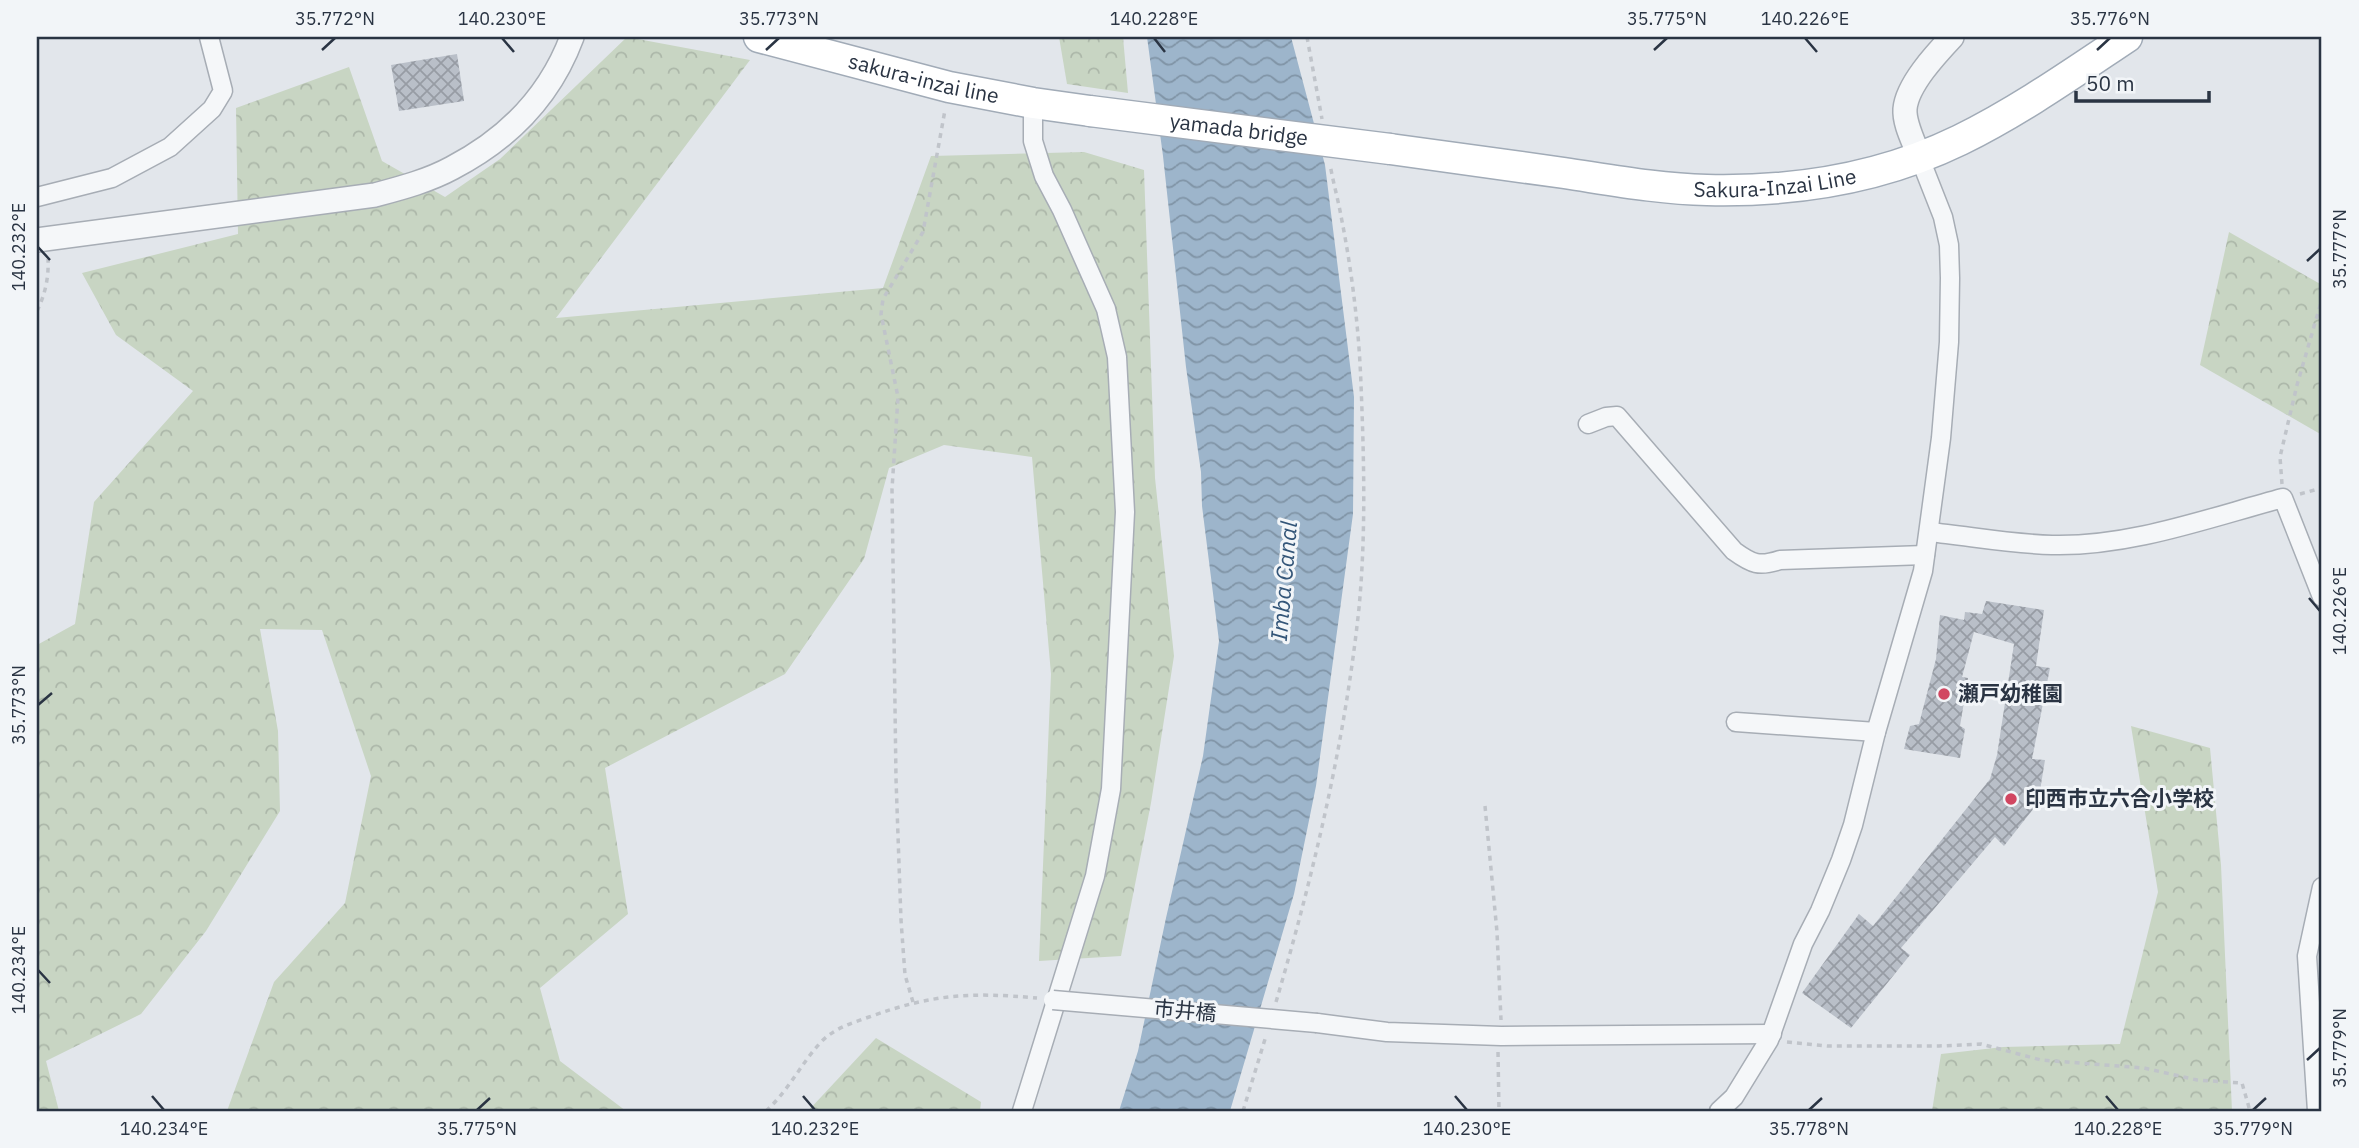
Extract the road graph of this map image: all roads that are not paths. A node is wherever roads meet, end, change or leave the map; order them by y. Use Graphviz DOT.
graph roads {
  1 [pos="209,37"];
  2 [pos="572,37"];
  3 [pos="759,37"];
  4 [pos="1952,37"];
  5 [pos="2127,37"];
  6 [pos="1033,103"];
  7 [pos="1090,111"];
  8 [pos="1391,149"];
  9 [pos="1919,156"];
  10 [pos="37,197"];
  11 [pos="41,240"];
  12 [pos="1588,424"];
  13 [pos="1929,532"];
  14 [pos="1925,555"];
  15 [pos="2322,597"];
  16 [pos="1736,722"];
  17 [pos="1876,732"];
  18 [pos="2322,887"];
  19 [pos="1053,1000"];
  20 [pos="1771,1037"];
  21 [pos="1022,1111"];
  22 [pos="1719,1111"];
  23 [pos="2317,1111"];
  1 -- 10 [label="street"];
  2 -- 11 [label="street"];
  3 -- 6 [label="main road, sakura-inzai line"];
  4 -- 9 [label="street"];
  5 -- 9 [label="main road, Sakura-Inzai Line"];
  6 -- 7 [label="main road, sakura-inzai line"];
  6 -- 21 [label="street"];
  7 -- 8 [label="main road, yamada bridge, bridge"];
  8 -- 9 [label="main road, Sakura-Inzai Line"];
  9 -- 13 [label="street"];
  12 -- 14 [label="street"];
  13 -- 14 [label="street"];
  13 -- 15 [label="street"];
  14 -- 17 [label="street"];
  16 -- 17 [label="street"];
  17 -- 20 [label="street"];
  18 -- 23 [label="street"];
  19 -- 20 [label="street, 市井橋, bridge"];
  20 -- 22 [label="street"];
}
